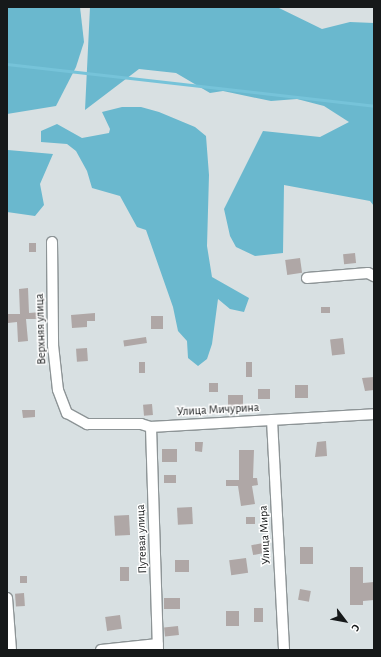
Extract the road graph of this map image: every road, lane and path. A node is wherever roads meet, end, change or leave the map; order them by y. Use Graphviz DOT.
graph roads {
  1 [pos="52,242"];
  2 [pos="374,276"];
  3 [pos="307,278"];
  4 [pos="67,413"];
  5 [pos="374,414"];
  6 [pos="272,420"];
  7 [pos="151,427"];
  8 [pos="7,598"];
  9 [pos="158,647"];
  10 [pos="12,650"];
  11 [pos="101,650"];
  12 [pos="284,650"];
  1 -- 4 [label="street, Верхняя улица"];
  2 -- 3 [label="street"];
  4 -- 7 [label="street, Улица Мичурина"];
  5 -- 6 [label="street, Улица Мичурина"];
  6 -- 7 [label="street, Улица Мичурина"];
  6 -- 12 [label="street, Улица Мира"];
  7 -- 9 [label="street, Путевая улица"];
  8 -- 10 [label="street"];
  9 -- 11 [label="street"];
}
